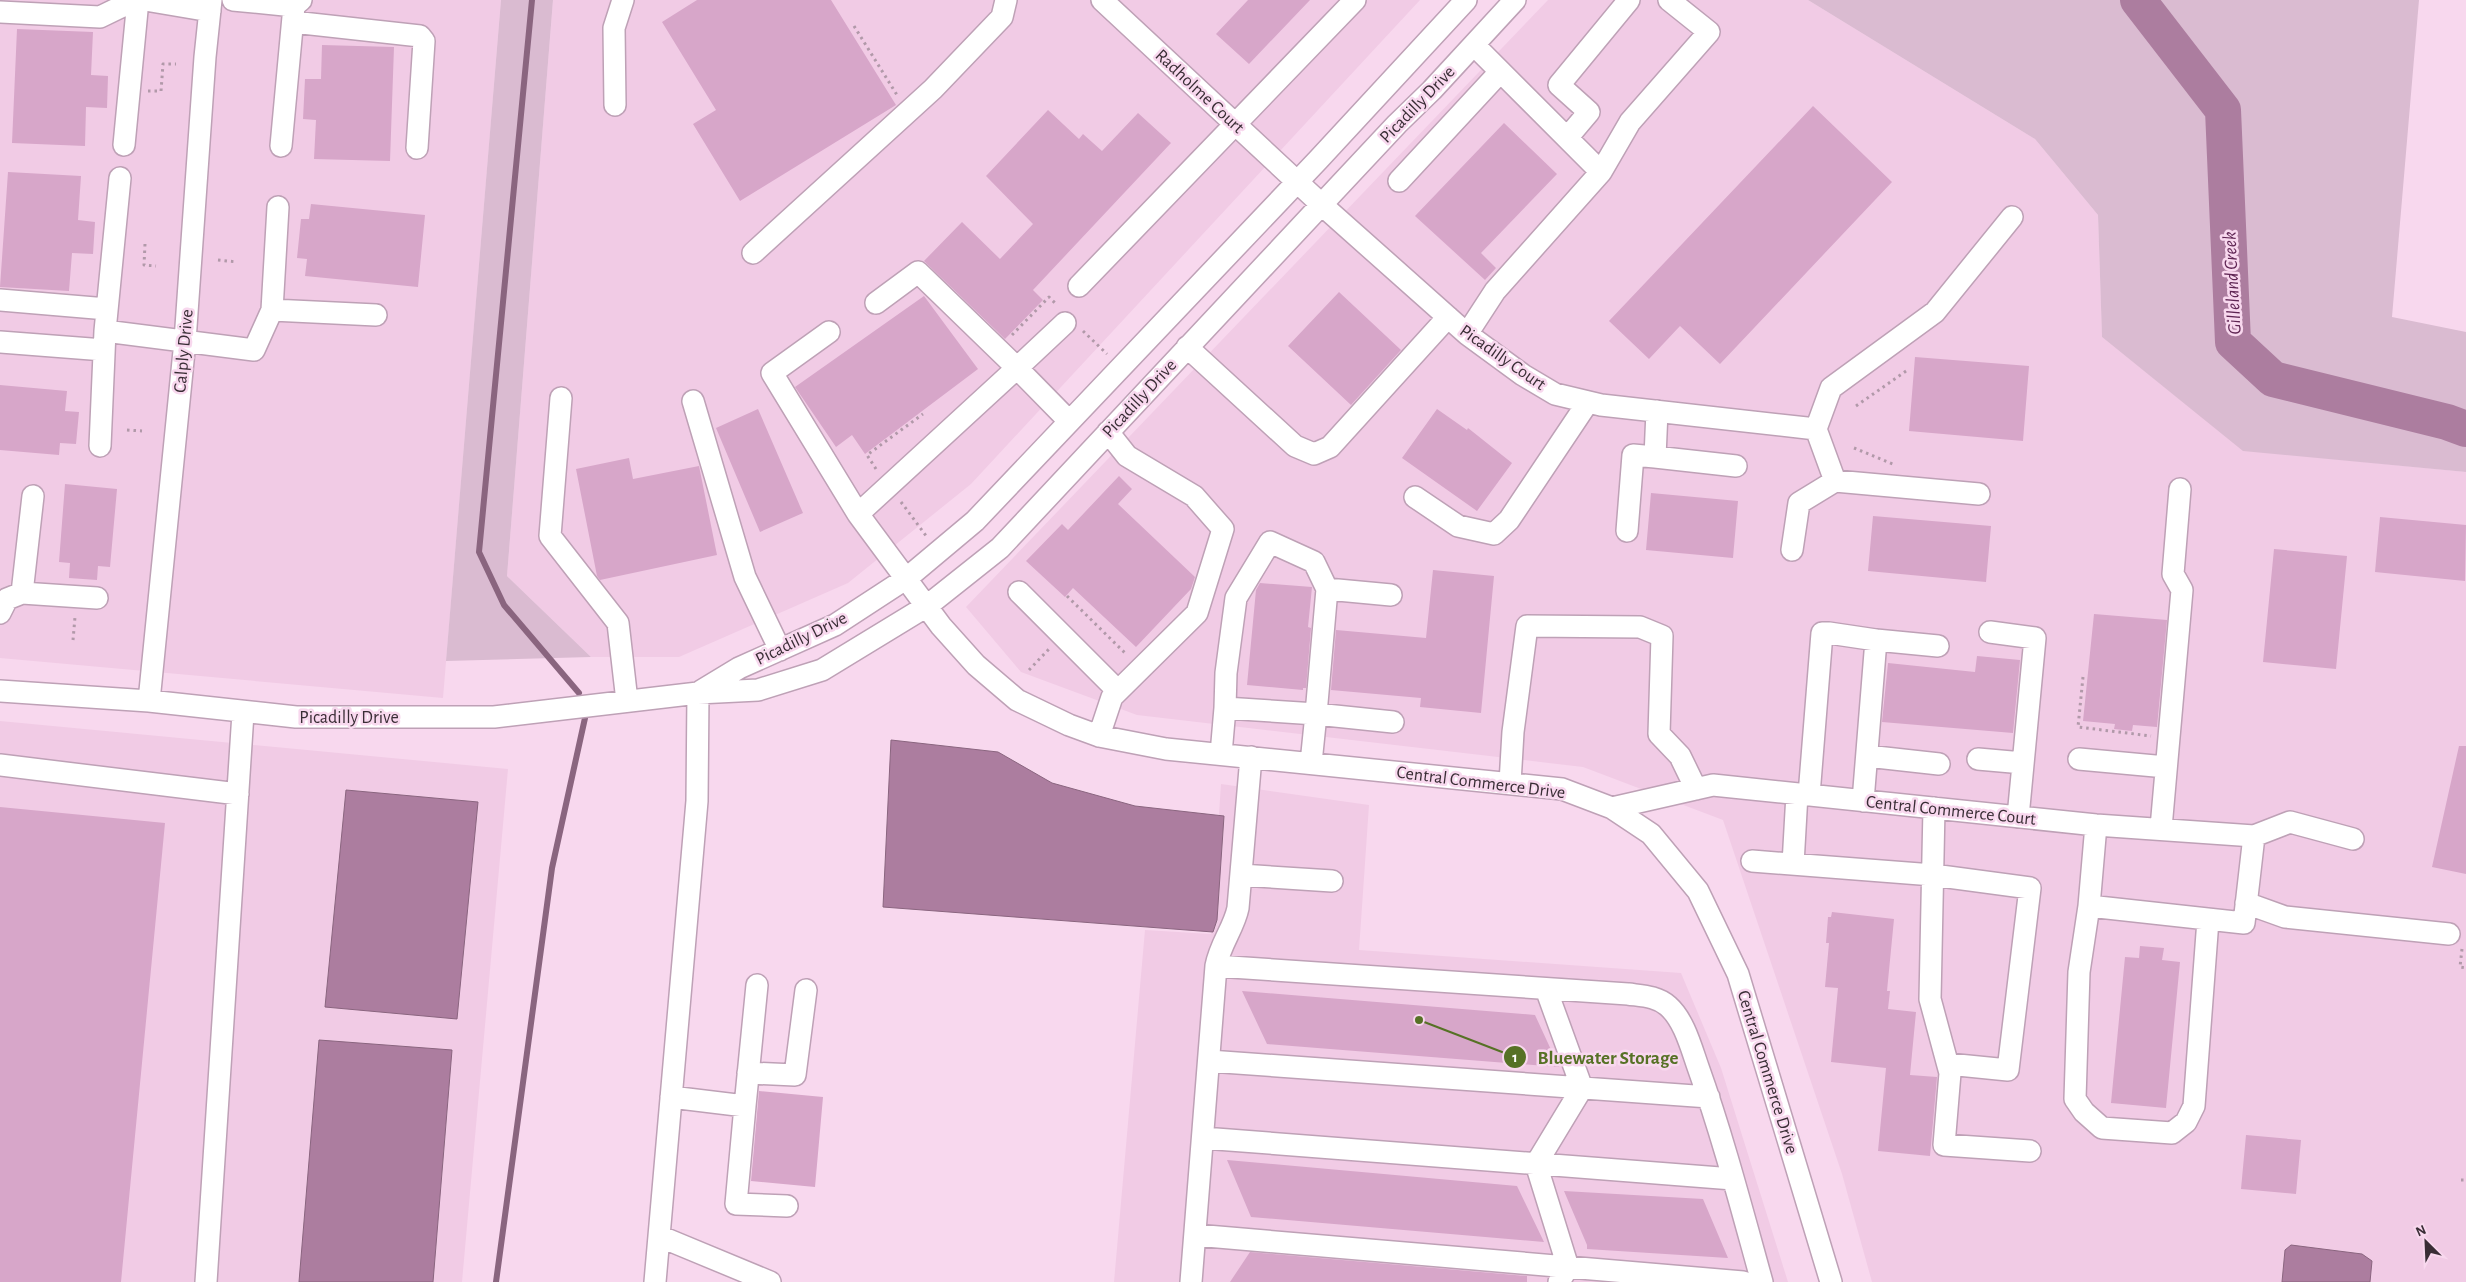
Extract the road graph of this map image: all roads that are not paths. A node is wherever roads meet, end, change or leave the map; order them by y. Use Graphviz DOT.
graph roads {
  1 [pos="137,0"];
  2 [pos="145,0"];
  3 [pos="232,0"];
  4 [pos="623,0"];
  5 [pos="1006,0"];
  6 [pos="1102,0"];
  7 [pos="1354,0"];
  8 [pos="1466,0"];
  9 [pos="1514,0"];
  10 [pos="1629,0"];
  11 [pos="1669,0"];
  12 [pos="211,6"];
  13 [pos="296,9"];
  14 [pos="0,12"];
  15 [pos="1474,45"];
  16 [pos="1500,72"];
  17 [pos="616,105"];
  18 [pos="1234,123"];
  19 [pos="1567,138"];
  20 [pos="124,145"];
  21 [pos="282,146"];
  22 [pos="417,148"];
  23 [pos="1600,172"];
  24 [pos="120,178"];
  25 [pos="1399,181"];
  26 [pos="1298,182"];
  27 [pos="1322,205"];
  28 [pos="278,207"];
  29 [pos="2012,217"];
  30 [pos="752,253"];
  31 [pos="1079,286"];
  32 [pos="0,300"];
  33 [pos="876,303"];
  34 [pos="107,309"];
  35 [pos="272,310"];
  36 [pos="376,315"];
  37 [pos="1448,317"];
  38 [pos="1065,323"];
  39 [pos="829,332"];
  40 [pos="1467,334"];
  41 [pos="104,341"];
  42 [pos="185,341"];
  43 [pos="0,342"];
  44 [pos="1187,347"];
  45 [pos="1017,368"];
  46 [pos="562,398"];
  47 [pos="693,401"];
  48 [pos="1588,402"];
  49 [pos="1657,411"];
  50 [pos="1069,421"];
  51 [pos="1816,429"];
  52 [pos="1108,432"];
  53 [pos="100,446"];
  54 [pos="1655,457"];
  55 [pos="1736,466"];
  56 [pos="1835,481"];
  57 [pos="2180,489"];
  58 [pos="1979,494"];
  59 [pos="33,496"];
  60 [pos="1415,497"];
  61 [pos="858,514"];
  62 [pos="1626,531"];
  63 [pos="1792,550"];
  64 [pos="907,578"];
  65 [pos="1327,589"];
  66 [pos="1019,592"];
  67 [pos="1390,596"];
  68 [pos="97,598"];
  69 [pos="7,600"];
  70 [pos="927,606"];
  71 [pos="1990,632"];
  72 [pos="1876,640"];
  73 [pos="1938,646"];
  74 [pos="780,650"];
  75 [pos="0,691"];
  76 [pos="1118,691"];
  77 [pos="698,693"];
  78 [pos="149,701"];
  79 [pos="627,701"];
  80 [pos="1225,708"];
  81 [pos="243,713"];
  82 [pos="1316,714"];
  83 [pos="1393,722"];
  84 [pos="1099,736"];
  85 [pos="1221,754"];
  86 [pos="1867,756"];
  87 [pos="1251,757"];
  88 [pos="1978,759"];
  89 [pos="2079,759"];
  90 [pos="1311,763"];
  91 [pos="1939,764"];
  92 [pos="2023,764"];
  93 [pos="0,765"];
  94 [pos="2166,767"];
  95 [pos="1510,784"];
  96 [pos="1696,789"];
  97 [pos="238,794"];
  98 [pos="1803,795"];
  99 [pos="1863,801"];
  100 [pos="1612,808"];
  101 [pos="1934,808"];
  102 [pos="2018,817"];
  103 [pos="2096,825"];
  104 [pos="2161,828"];
  105 [pos="2254,836"];
  106 [pos="2353,839"];
  107 [pos="1752,861"];
  108 [pos="1793,864"];
  109 [pos="1241,875"];
  110 [pos="1933,875"];
  111 [pos="1332,881"];
  112 [pos="2246,903"];
  113 [pos="2089,906"];
  114 [pos="2208,920"];
  115 [pos="2456,941"];
  116 [pos="1216,966"];
  117 [pos="757,985"];
  118 [pos="1546,989"];
  119 [pos="806,990"];
  120 [pos="1209,1061"];
  121 [pos="1948,1064"];
  122 [pos="748,1073"];
  123 [pos="1582,1088"];
  124 [pos="671,1097"];
  125 [pos="1709,1097"];
  126 [pos="746,1106"];
  127 [pos="1203,1138"];
  128 [pos="2030,1151"];
  129 [pos="1536,1164"];
  130 [pos="1733,1179"];
  131 [pos="787,1206"];
  132 [pos="1195,1235"];
  133 [pos="659,1236"];
  134 [pos="1563,1274"];
  135 [pos="206,1282"];
  136 [pos="655,1282"];
  137 [pos="770,1282"];
  138 [pos="1191,1282"];
  139 [pos="1743,1282"];
  140 [pos="1762,1282"];
  141 [pos="1831,1282"];
  1 -- 14 [label="street"];
  1 -- 20 [label="street"];
  2 -- 12 [label="street"];
  3 -- 13 [label="street"];
  4 -- 17 [label="street"];
  5 -- 30 [label="street"];
  6 -- 18 [label="street, Radholme Court"];
  7 -- 18 [label="street"];
  8 -- 26 [label="street, Picadilly Drive"];
  9 -- 15 [label="street, Picadilly Drive"];
  10 -- 19 [label="street"];
  11 -- 23 [label="street"];
  12 -- 42 [label="street, Calply Drive"];
  13 -- 21 [label="street"];
  13 -- 22 [label="street"];
  15 -- 16 [label="street"];
  15 -- 27 [label="street, Picadilly Drive"];
  16 -- 19 [label="street"];
  16 -- 25 [label="street"];
  18 -- 26 [label="street, Radholme Court"];
  18 -- 31 [label="street"];
  19 -- 23 [label="street"];
  23 -- 40 [label="street"];
  24 -- 34 [label="street"];
  26 -- 27 [label="street, Radholme Court"];
  26 -- 50 [label="street, Picadilly Drive"];
  27 -- 37 [label="street, Picadilly Court"];
  27 -- 44 [label="street, Picadilly Drive"];
  28 -- 35 [label="street"];
  29 -- 51 [label="street"];
  32 -- 34 [label="street"];
  33 -- 45 [label="street"];
  34 -- 41 [label="street"];
  35 -- 36 [label="street"];
  35 -- 42 [label="street"];
  37 -- 40 [label="street, Picadilly Court"];
  37 -- 44 [label="street"];
  38 -- 45 [label="street"];
  39 -- 61 [label="street, Central Commerce Drive"];
  40 -- 48 [label="street, Picadilly Court"];
  41 -- 42 [label="street"];
  41 -- 43 [label="street"];
  41 -- 53 [label="street"];
  42 -- 78 [label="street, Calply Drive"];
  44 -- 52 [label="street, Picadilly Drive"];
  45 -- 50 [label="street"];
  45 -- 61 [label="street"];
  46 -- 79 [label="street"];
  47 -- 74 [label="street"];
  48 -- 49 [label="street, Picadilly Court"];
  48 -- 60 [label="street"];
  49 -- 51 [label="street, Picadilly Court"];
  49 -- 54 [label="street"];
  50 -- 64 [label="street, Picadilly Drive"];
  51 -- 56 [label="street"];
  52 -- 70 [label="street, Picadilly Drive"];
  52 -- 76 [label="street"];
  54 -- 55 [label="street"];
  54 -- 62 [label="street"];
  56 -- 58 [label="street"];
  56 -- 63 [label="street"];
  57 -- 94 [label="street"];
  59 -- 69 [label="street"];
  61 -- 64 [label="street, Central Commerce Drive"];
  64 -- 70 [label="street, Central Commerce Drive"];
  64 -- 74 [label="street, Picadilly Drive"];
  65 -- 67 [label="street"];
  65 -- 80 [label="street"];
  65 -- 82 [label="street"];
  66 -- 76 [label="street"];
  68 -- 69 [label="street"];
  70 -- 77 [label="street, Picadilly Drive"];
  70 -- 84 [label="street, Central Commerce Drive"];
  71 -- 92 [label="street"];
  72 -- 73 [label="street"];
  72 -- 86 [label="street"];
  72 -- 98 [label="street"];
  74 -- 77 [label="street, Picadilly Drive"];
  75 -- 78 [label="street, Picadilly Drive"];
  76 -- 84 [label="street"];
  77 -- 79 [label="street, Picadilly Drive"];
  77 -- 124 [label="street"];
  78 -- 81 [label="street, Picadilly Drive"];
  79 -- 81 [label="street, Picadilly Drive"];
  80 -- 82 [label="street"];
  80 -- 85 [label="street"];
  81 -- 97 [label="street"];
  82 -- 83 [label="street"];
  82 -- 90 [label="street"];
  84 -- 85 [label="street, Central Commerce Drive"];
  85 -- 87 [label="street, Central Commerce Drive"];
  86 -- 91 [label="street"];
  86 -- 99 [label="street"];
  87 -- 90 [label="street, Central Commerce Drive"];
  87 -- 109 [label="street"];
  88 -- 92 [label="street"];
  89 -- 94 [label="street"];
  90 -- 95 [label="street, Central Commerce Drive"];
  92 -- 102 [label="street"];
  93 -- 97 [label="street"];
  94 -- 104 [label="street"];
  95 -- 96 [label="street"];
  95 -- 100 [label="street, Central Commerce Drive"];
  96 -- 98 [label="street, Central Commerce Court"];
  96 -- 100 [label="street, Central Commerce Court"];
  97 -- 135 [label="street"];
  98 -- 99 [label="street, Central Commerce Court"];
  98 -- 108 [label="street"];
  99 -- 101 [label="street, Central Commerce Court"];
  100 -- 141 [label="street, Central Commerce Drive"];
  101 -- 102 [label="street, Central Commerce Court"];
  101 -- 110 [label="street"];
  102 -- 103 [label="street, Central Commerce Court"];
  103 -- 104 [label="street, Central Commerce Court"];
  103 -- 113 [label="street"];
  104 -- 105 [label="street, Central Commerce Court"];
  105 -- 106 [label="street, Central Commerce Court"];
  105 -- 112 [label="street"];
  107 -- 108 [label="street"];
  108 -- 110 [label="street"];
  109 -- 111 [label="street"];
  109 -- 116 [label="street"];
  110 -- 121 [label="street"];
  110 -- 121 [label="street"];
  112 -- 114 [label="street"];
  112 -- 115 [label="street"];
  113 -- 114 [label="street"];
  113 -- 114 [label="street"];
  116 -- 118 [label="street"];
  116 -- 120 [label="street"];
  117 -- 122 [label="street"];
  118 -- 123 [label="street"];
  118 -- 125 [label="street"];
  119 -- 122 [label="street"];
  120 -- 123 [label="street"];
  120 -- 127 [label="street"];
  121 -- 128 [label="street"];
  122 -- 126 [label="street"];
  123 -- 125 [label="street"];
  123 -- 129 [label="street"];
  124 -- 126 [label="street"];
  124 -- 133 [label="street"];
  125 -- 130 [label="street"];
  126 -- 131 [label="street"];
  127 -- 129 [label="street"];
  127 -- 132 [label="street"];
  129 -- 130 [label="street"];
  129 -- 134 [label="street"];
  130 -- 140 [label="street"];
  132 -- 134 [label="street"];
  132 -- 138 [label="street"];
  133 -- 136 [label="street"];
  133 -- 137 [label="street"];
  134 -- 139 [label="street"];
}
